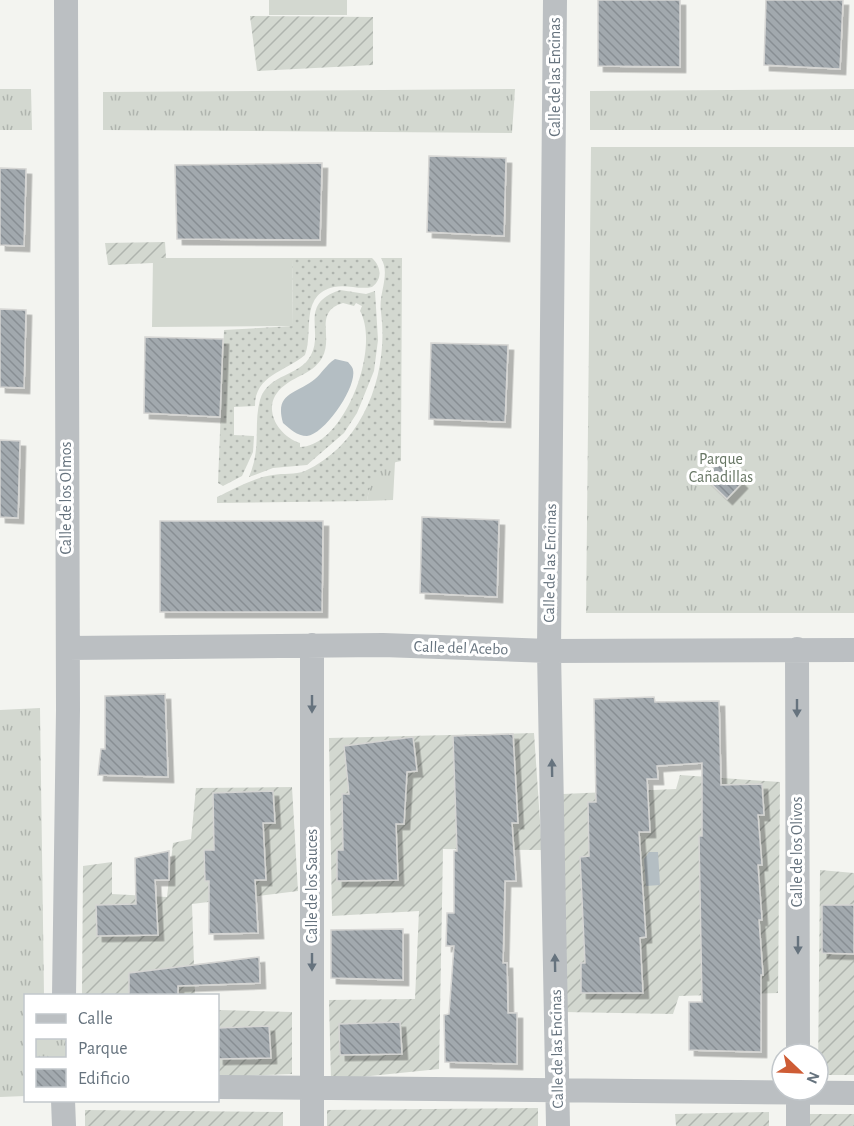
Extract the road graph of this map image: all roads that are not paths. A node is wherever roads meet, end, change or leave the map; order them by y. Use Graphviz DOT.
graph roads {
  1 [pos="66,0"];
  2 [pos="555,0"];
  3 [pos="312,645"];
  4 [pos="68,648"];
  5 [pos="797,649"];
  6 [pos="854,650"];
  7 [pos="549,651"];
  8 [pos="64,994"];
  9 [pos="798,1042"];
  10 [pos="219,1086"];
  11 [pos="312,1087"];
  12 [pos="558,1090"];
  13 [pos="770,1092"];
  14 [pos="830,1093"];
  15 [pos="854,1093"];
  16 [pos="63,1102"];
  17 [pos="798,1102"];
  18 [pos="64,1126"];
  19 [pos="312,1126"];
  20 [pos="558,1126"];
  21 [pos="798,1126"];
  1 -- 4 [label="street, Calle de los Olmos"];
  2 -- 7 [label="street, Calle de las Encinas"];
  3 -- 4 [label="street, Calle del Acebo"];
  3 -- 7 [label="street, Calle del Acebo"];
  3 -- 11 [label="street, Calle de los Sauces, one-way"];
  4 -- 8 [label="street, Calle de los Olmos"];
  5 -- 6 [label="street, Calle del Acebo"];
  5 -- 7 [label="street, Calle del Acebo"];
  5 -- 9 [label="street, Calle de los Olivos, one-way"];
  12 -- 7 [label="street, Calle de las Encinas, one-way"];
  10 -- 11 [label="street"];
  11 -- 12 [label="street"];
  11 -- 19 [label="street, Calle de los Sauces"];
  12 -- 13 [label="street"];
  12 -- 20 [label="street, Calle de las Encinas"];
  14 -- 15 [label="street"];
  16 -- 18 [label="street"];
  17 -- 21 [label="street"];
}
